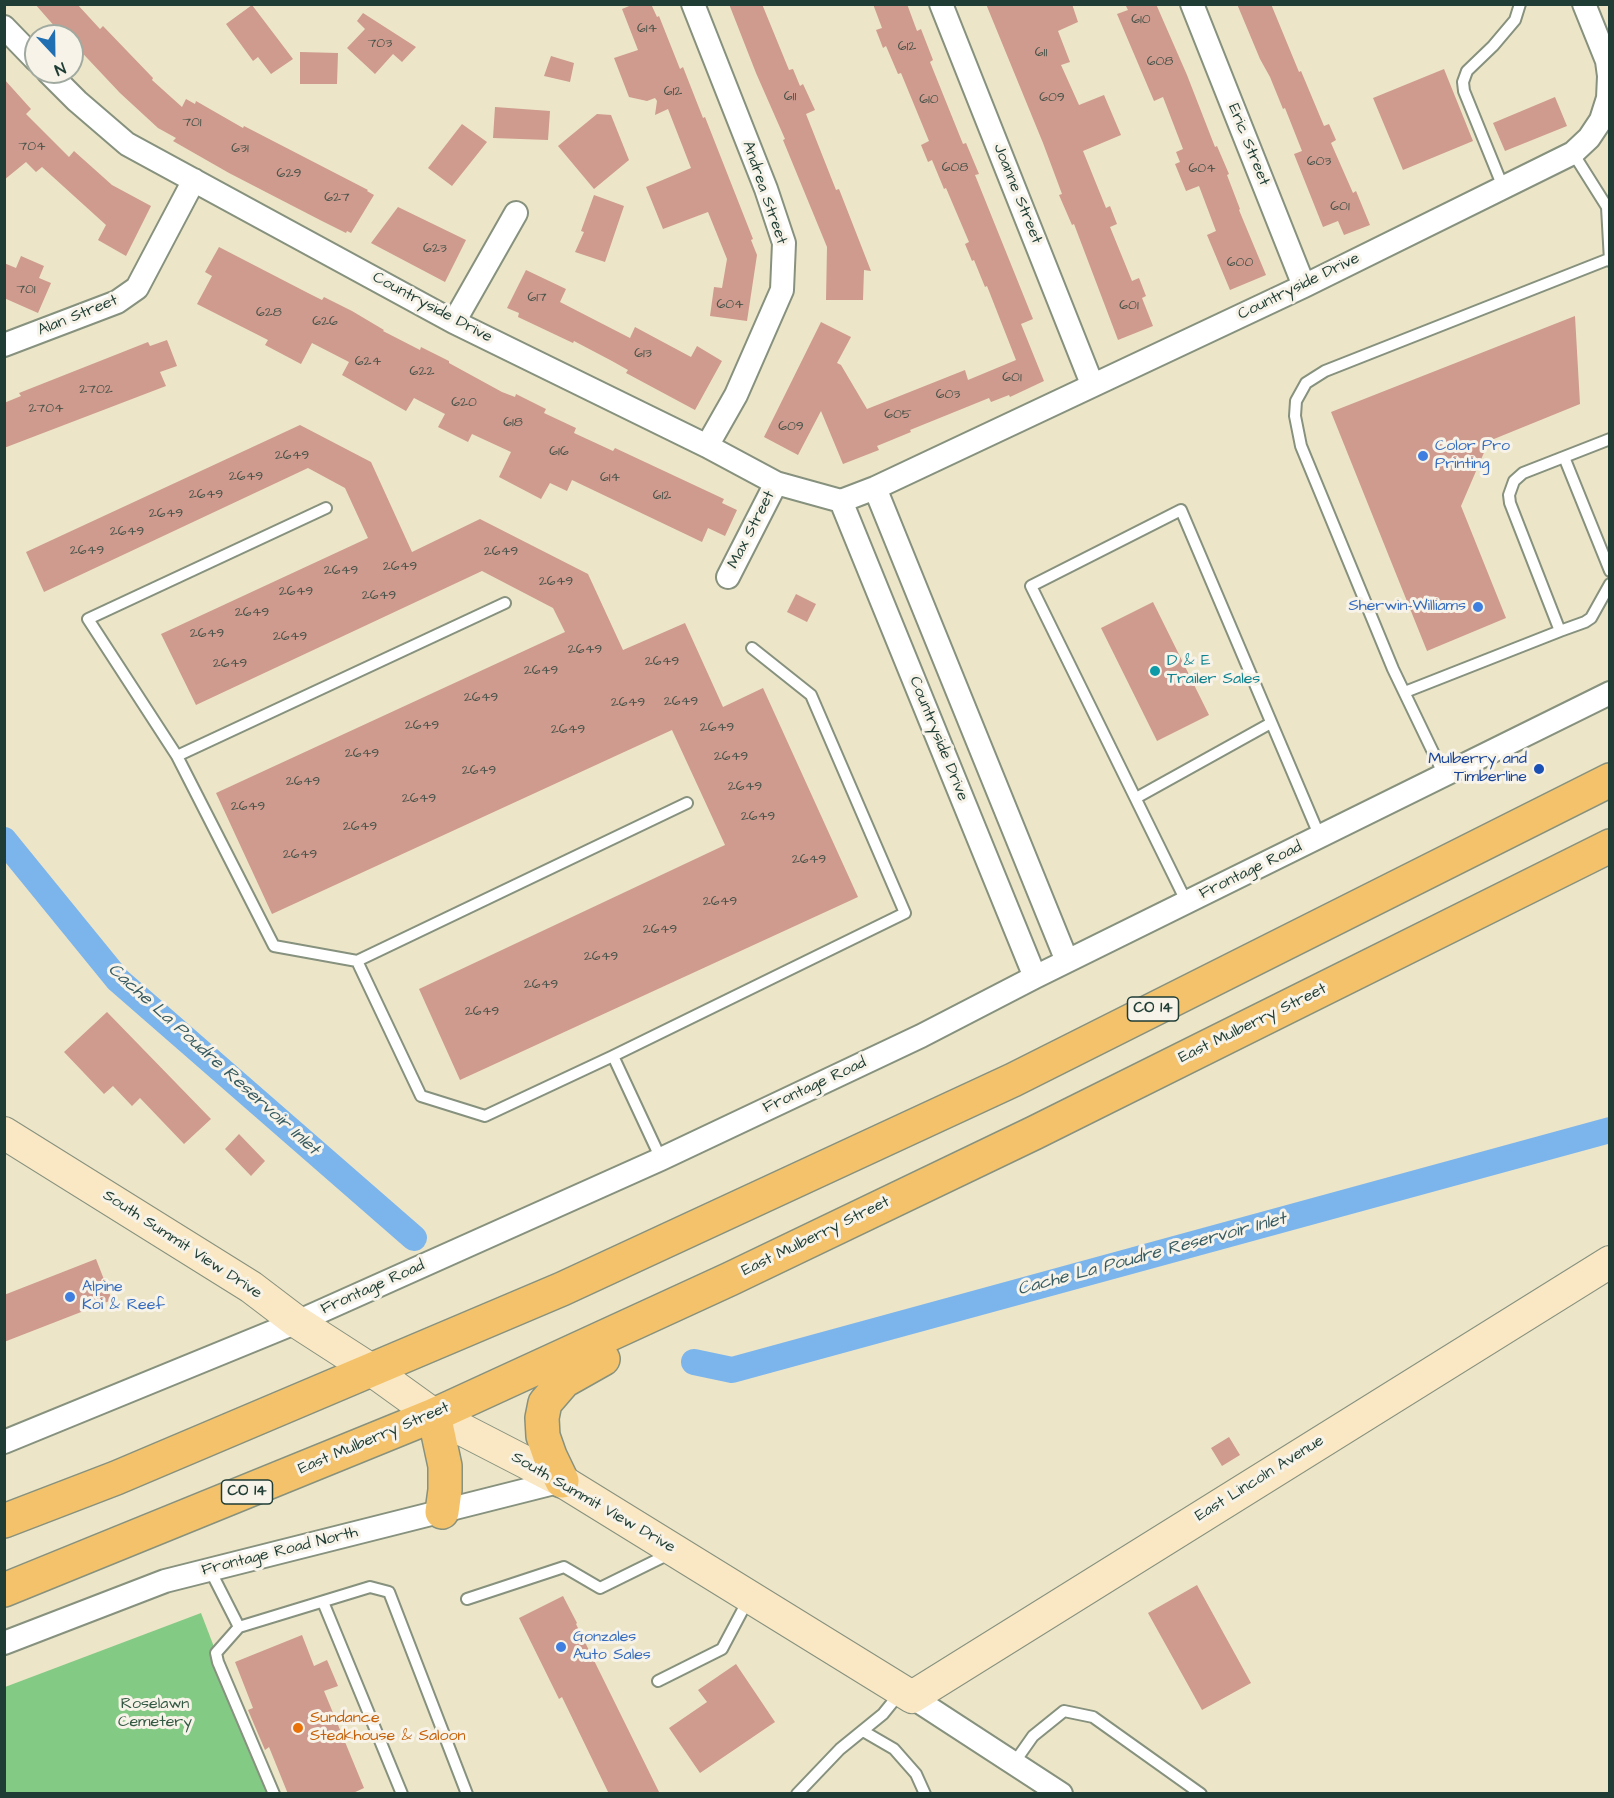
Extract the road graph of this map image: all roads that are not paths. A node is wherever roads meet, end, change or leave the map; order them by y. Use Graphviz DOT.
graph roads {
  1 [pos="693,4"];
  2 [pos="941,4"];
  3 [pos="1192,4"];
  4 [pos="1520,4"];
  5 [pos="1584,4"];
  6 [pos="4,27"];
  7 [pos="24,48"];
  8 [pos="60,84"];
  9 [pos="1573,153"];
  10 [pos="194,180"];
  11 [pos="1503,187"];
  12 [pos="516,213"];
  13 [pos="1609,260"];
  14 [pos="1304,286"];
  15 [pos="454,322"];
  16 [pos="4,345"];
  17 [pos="1092,384"];
  18 [pos="1610,439"];
  19 [pos="707,446"];
  20 [pos="1564,457"];
  21 [pos="776,483"];
  22 [pos="875,488"];
  23 [pos="842,501"];
  24 [pos="326,508"];
  25 [pos="1610,571"];
  26 [pos="728,577"];
  27 [pos="1610,584"];
  28 [pos="506,603"];
  29 [pos="1560,630"];
  30 [pos="752,648"];
  31 [pos="1406,692"];
  32 [pos="1610,693"];
  33 [pos="1271,723"];
  34 [pos="177,756"];
  35 [pos="1610,762"];
  36 [pos="1444,775"];
  37 [pos="1610,780"];
  38 [pos="1136,798"];
  39 [pos="687,803"];
  40 [pos="1320,837"];
  41 [pos="1610,846"];
  42 [pos="1610,868"];
  43 [pos="1187,903"];
  44 [pos="1334,918"];
  45 [pos="357,961"];
  46 [pos="1067,962"];
  47 [pos="1035,976"];
  48 [pos="1276,1013"];
  49 [pos="613,1056"];
  50 [pos="4,1133"];
  51 [pos="661,1159"];
  52 [pos="1610,1262"];
  53 [pos="730,1279"];
  54 [pos="297,1322"];
  55 [pos="373,1371"];
  56 [pos="434,1415"];
  57 [pos="4,1442"];
  58 [pos="562,1481"];
  59 [pos="442,1512"];
  60 [pos="4,1521"];
  61 [pos="675,1551"];
  62 [pos="210,1570"];
  63 [pos="4,1590"];
  64 [pos="750,1597"];
  65 [pos="467,1599"];
  66 [pos="322,1602"];
  67 [pos="239,1627"];
  68 [pos="4,1643"];
  69 [pos="658,1681"];
  70 [pos="907,1694"];
  71 [pos="863,1731"];
  72 [pos="1014,1763"];
  73 [pos="274,1794"];
  74 [pos="402,1794"];
  75 [pos="467,1794"];
  76 [pos="797,1794"];
  77 [pos="925,1794"];
  78 [pos="1061,1794"];
  79 [pos="1201,1794"];
  1 -- 19 [label="street, Andrea Street"];
  2 -- 17 [label="street, Joanne Street"];
  3 -- 14 [label="street, Eric Street"];
  4 -- 11 [label="lane"];
  5 -- 9 [label="street, Countryside Drive"];
  6 -- 7 [label="street"];
  8 -- 10 [label="street, Countryside Drive"];
  9 -- 11 [label="street, Countryside Drive"];
  9 -- 13 [label="lane"];
  10 -- 15 [label="street, Countryside Drive"];
  10 -- 16 [label="street, Alan Street"];
  11 -- 14 [label="street, Countryside Drive"];
  12 -- 15 [label="street"];
  13 -- 31 [label="lane"];
  14 -- 17 [label="street, Countryside Drive"];
  15 -- 19 [label="street, Countryside Drive"];
  17 -- 22 [label="street, Countryside Drive"];
  18 -- 20 [label="lane"];
  19 -- 21 [label="street, Countryside Drive"];
  20 -- 25 [label="lane"];
  20 -- 29 [label="lane"];
  21 -- 23 [label="street, Countryside Drive"];
  21 -- 26 [label="street, Max Street"];
  22 -- 23 [label="street, Countryside Drive"];
  22 -- 46 [label="street"];
  23 -- 47 [label="street, Countryside Drive"];
  24 -- 34 [label="lane"];
  27 -- 29 [label="lane"];
  28 -- 34 [label="lane"];
  29 -- 31 [label="lane"];
  30 -- 49 [label="lane"];
  31 -- 36 [label="lane"];
  32 -- 36 [label="street, Frontage Road"];
  33 -- 38 [label="lane"];
  33 -- 38 [label="lane"];
  33 -- 40 [label="lane"];
  34 -- 45 [label="lane"];
  35 -- 44 [label="highway"];
  36 -- 40 [label="street, Frontage Road"];
  37 -- 44 [label="highway, CO 14"];
  38 -- 43 [label="lane"];
  39 -- 45 [label="lane"];
  40 -- 43 [label="street, Frontage Road"];
  41 -- 48 [label="highway, East Mulberry Street / CO 14"];
  42 -- 48 [label="highway"];
  43 -- 46 [label="street, Frontage Road"];
  44 -- 55 [label="highway, CO 14"];
  45 -- 49 [label="lane"];
  46 -- 47 [label="street, Frontage Road"];
  47 -- 51 [label="street, Frontage Road"];
  48 -- 53 [label="highway, East Mulberry Street / CO 14"];
  49 -- 51 [label="lane"];
  50 -- 54 [label="street, South Summit View Drive"];
  51 -- 54 [label="street, Frontage Road"];
  52 -- 70 [label="street, East Lincoln Avenue"];
  53 -- 56 [label="highway, East Mulberry Street / CO 14"];
  53 -- 58 [label="highway"];
  54 -- 55 [label="street, South Summit View Drive"];
  54 -- 57 [label="street, Frontage Road"];
  55 -- 56 [label="street, South Summit View Drive"];
  55 -- 60 [label="highway, CO 14"];
  56 -- 58 [label="street, South Summit View Drive"];
  56 -- 59 [label="highway"];
  56 -- 63 [label="highway, East Mulberry Street / CO 14"];
  58 -- 59 [label="street, Frontage Road North"];
  58 -- 61 [label="street, South Summit View Drive"];
  59 -- 62 [label="street, Frontage Road North"];
  61 -- 64 [label="street, South Summit View Drive"];
  61 -- 65 [label="lane"];
  62 -- 67 [label="lane"];
  62 -- 68 [label="street, Frontage Road North"];
  64 -- 69 [label="lane"];
  64 -- 70 [label="street, South Summit View Drive"];
  66 -- 67 [label="lane"];
  66 -- 74 [label="lane"];
  66 -- 75 [label="lane"];
  67 -- 73 [label="lane"];
  70 -- 71 [label="lane"];
  70 -- 72 [label="street, South Summit View Drive"];
  71 -- 76 [label="lane"];
  71 -- 77 [label="lane"];
  72 -- 78 [label="street, South Summit View Drive"];
  72 -- 79 [label="lane"];
}
